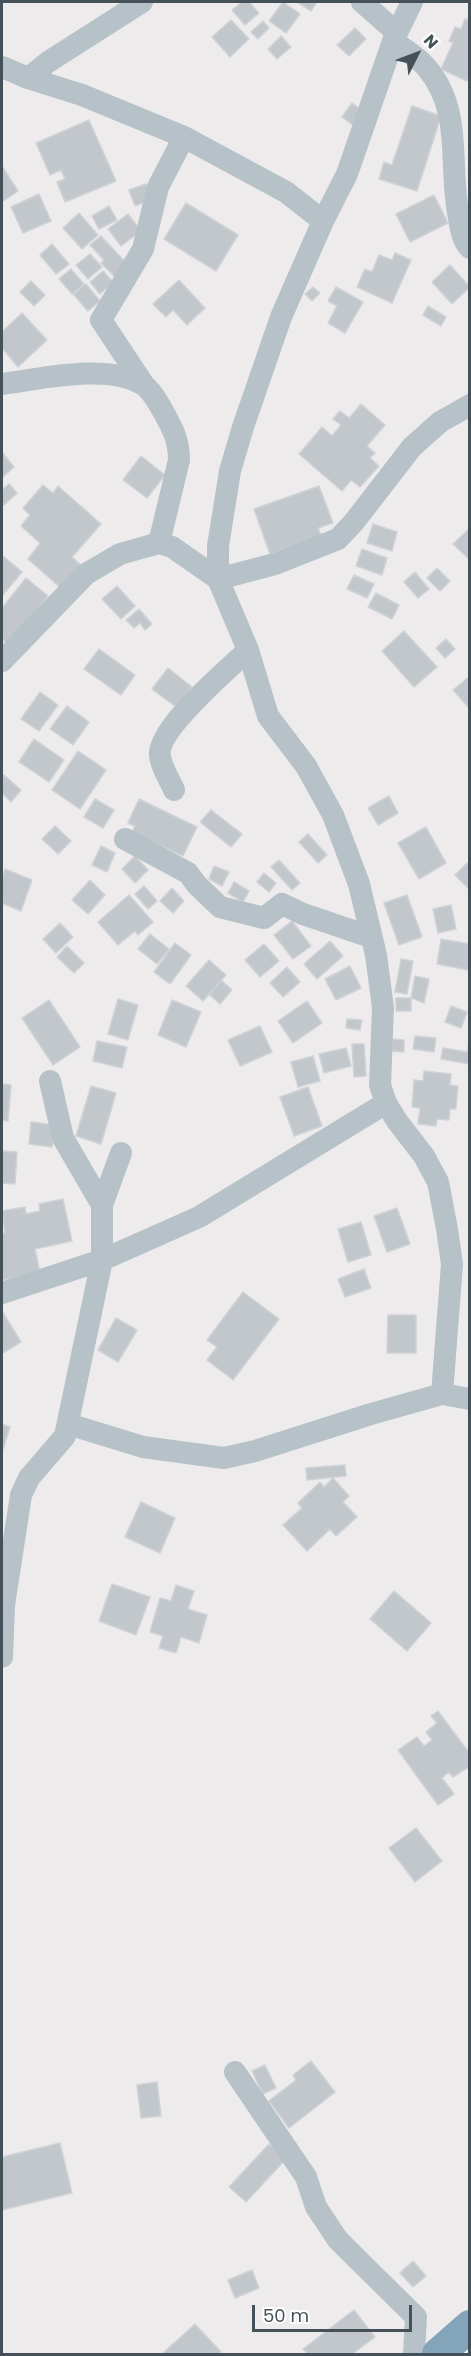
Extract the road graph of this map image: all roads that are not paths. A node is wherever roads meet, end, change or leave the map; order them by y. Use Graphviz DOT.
graph roads {
  1 [pos="142,2"];
  2 [pos="362,2"];
  3 [pos="412,2"];
  4 [pos="393,41"];
  5 [pos="2,67"];
  6 [pos="28,78"];
  7 [pos="184,137"];
  8 [pos="323,221"];
  9 [pos="470,248"];
  10 [pos="2,384"];
  11 [pos="144,385"];
  12 [pos="470,405"];
  13 [pos="159,543"];
  14 [pos="218,579"];
  15 [pos="248,650"];
  16 [pos="2,661"];
  17 [pos="174,790"];
  18 [pos="125,839"];
  19 [pos="371,937"];
  20 [pos="50,1081"];
  21 [pos="386,1103"];
  22 [pos="121,1153"];
  23 [pos="102,1205"];
  24 [pos="102,1260"];
  25 [pos="2,1293"];
  26 [pos="442,1394"];
  27 [pos="470,1399"];
  28 [pos="69,1424"];
  29 [pos="2,1657"];
  30 [pos="235,2072"];
  31 [pos="470,2326"];
  32 [pos="414,2355"];
  33 [pos="438,2355"];
  1 -- 6 [label="street"];
  2 -- 4 [label="street"];
  3 -- 4 [label="street"];
  4 -- 8 [label="street"];
  4 -- 9 [label="street"];
  5 -- 6 [label="street"];
  6 -- 7 [label="street"];
  7 -- 8 [label="street"];
  7 -- 11 [label="street"];
  8 -- 14 [label="street"];
  10 -- 11 [label="street"];
  11 -- 13 [label="street"];
  12 -- 14 [label="street"];
  13 -- 14 [label="street"];
  13 -- 16 [label="street"];
  14 -- 15 [label="street"];
  15 -- 17 [label="street"];
  15 -- 19 [label="street"];
  18 -- 19 [label="street"];
  19 -- 21 [label="street"];
  20 -- 23 [label="street"];
  21 -- 24 [label="street"];
  21 -- 26 [label="street"];
  22 -- 23 [label="street"];
  23 -- 24 [label="street"];
  24 -- 25 [label="street"];
  24 -- 28 [label="street"];
  26 -- 27 [label="street"];
  26 -- 28 [label="street"];
  28 -- 29 [label="street"];
  30 -- 32 [label="street"];
  31 -- 33 [label="highway"];
}
